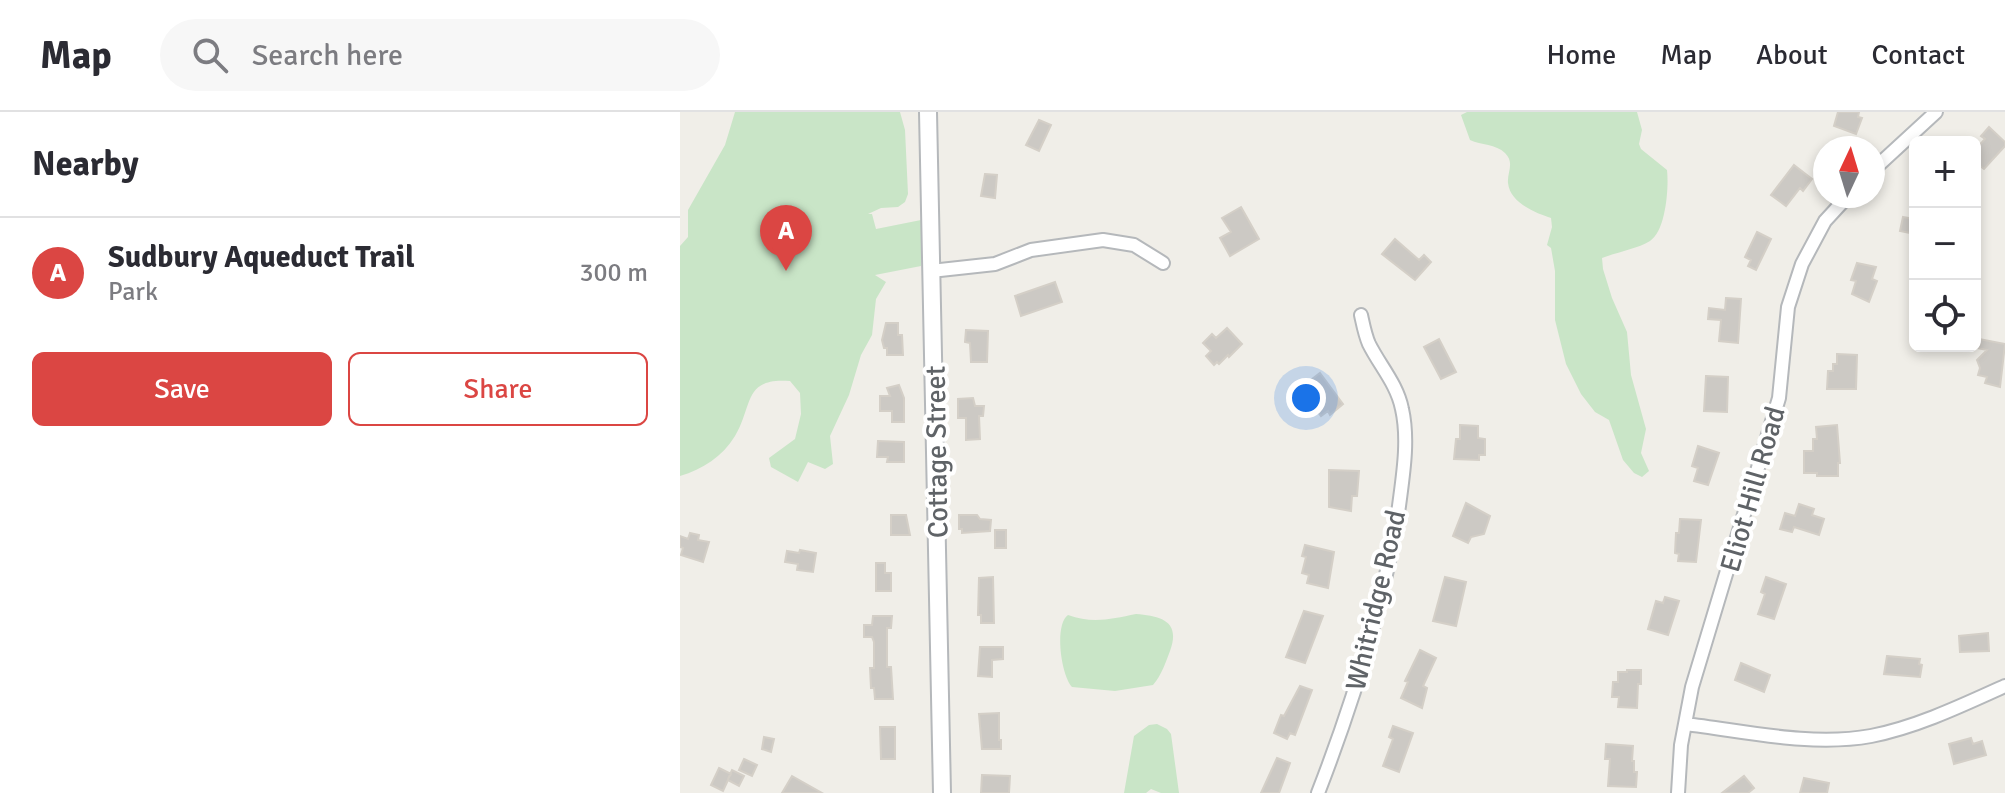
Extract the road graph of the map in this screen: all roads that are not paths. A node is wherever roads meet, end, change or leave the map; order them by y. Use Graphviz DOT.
graph roads {
  1 [pos="928,112"];
  2 [pos="1935,113"];
  3 [pos="1885,159"];
  4 [pos="1837,208"];
  5 [pos="1163,263"];
  6 [pos="931,271"];
  7 [pos="1361,315"];
  8 [pos="2005,686"];
  9 [pos="1685,724"];
  10 [pos="942,793"];
  11 [pos="1318,793"];
  12 [pos="1678,793"];
  1 -- 6 [label="street, Cottage Street"];
  2 -- 3 [label="street"];
  4 -- 9 [label="street, Eliot Hill Road"];
  5 -- 6 [label="street"];
  6 -- 10 [label="street, Cottage Street"];
  7 -- 11 [label="street, Whitridge Road"];
  8 -- 9 [label="street"];
  9 -- 12 [label="street, Eliot Hill Road"];
}
